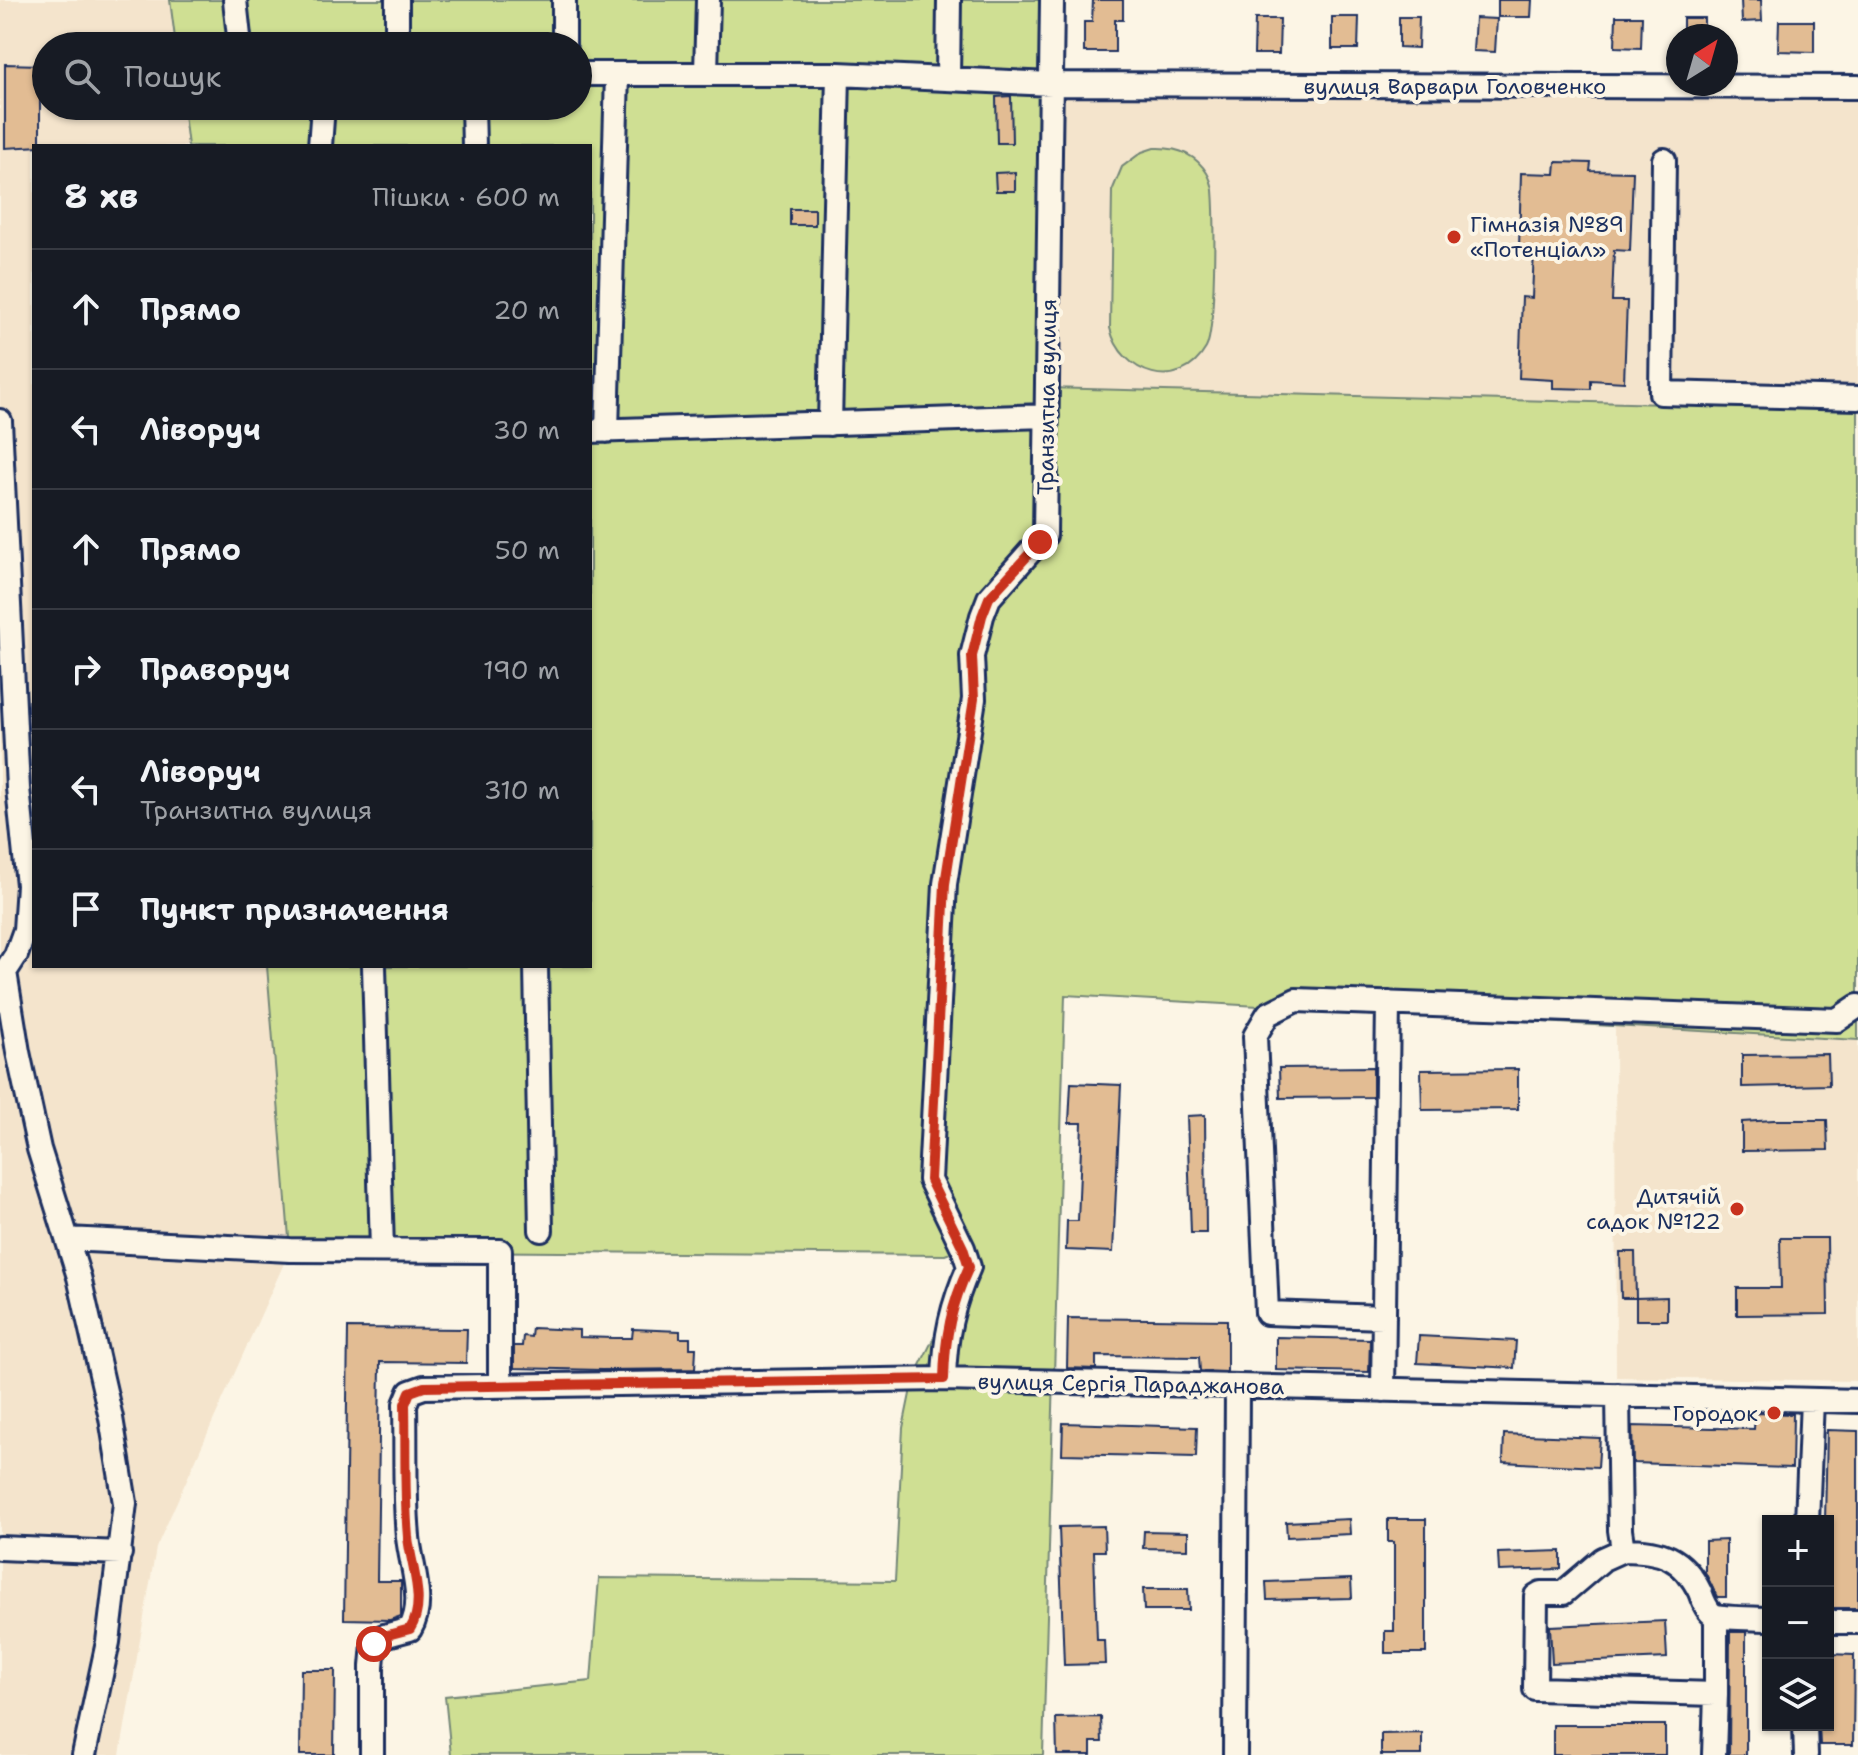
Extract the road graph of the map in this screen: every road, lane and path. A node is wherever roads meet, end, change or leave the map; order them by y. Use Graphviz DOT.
graph roads {
  1 [pos="235,0"];
  2 [pos="397,0"];
  3 [pos="564,0"];
  4 [pos="708,0"];
  5 [pos="949,0"];
  6 [pos="1052,0"];
  7 [pos="238,32"];
  8 [pos="397,32"];
  9 [pos="564,32"];
  10 [pos="706,72"];
  11 [pos="592,74"];
  12 [pos="617,74"];
  13 [pos="838,74"];
  14 [pos="948,78"];
  15 [pos="1052,84"];
  16 [pos="1858,87"];
  17 [pos="322,120"];
  18 [pos="473,120"];
  19 [pos="320,144"];
  20 [pos="474,144"];
  21 [pos="1664,160"];
  22 [pos="1858,398"];
  23 [pos="1047,416"];
  24 [pos="0,421"];
  25 [pos="830,424"];
  26 [pos="599,431"];
  27 [pos="374,968"];
  28 [pos="536,968"];
  29 [pos="2,970"];
  30 [pos="1388,1003"];
  31 [pos="1858,1006"];
  32 [pos="541,1230"];
  33 [pos="67,1239"];
  34 [pos="382,1250"];
  35 [pos="1384,1317"];
  36 [pos="944,1379"];
  37 [pos="500,1386"];
  38 [pos="1237,1386"];
  39 [pos="1383,1390"];
  40 [pos="1618,1395"];
  41 [pos="1812,1400"];
  42 [pos="1858,1401"];
  43 [pos="1807,1515"];
  44 [pos="0,1548"];
  45 [pos="1623,1550"];
  46 [pos="120,1553"];
  47 [pos="1716,1617"];
  48 [pos="1762,1619"];
  49 [pos="1834,1622"];
  50 [pos="1858,1622"];
  51 [pos="1716,1694"];
  52 [pos="1805,1731"];
  53 [pos="84,1755"];
  54 [pos="372,1755"];
  55 [pos="1235,1755"];
  56 [pos="1714,1755"];
  57 [pos="1806,1755"];
  1 -- 7 [label="street"];
  2 -- 8 [label="street"];
  3 -- 9 [label="street"];
  4 -- 10 [label="street"];
  5 -- 14 [label="street"];
  6 -- 15 [label="street, Транзитна вулиця"];
  10 -- 12 [label="street, вулиця Варвари Головченко"];
  10 -- 13 [label="street, вулиця Варвари Головченко"];
  11 -- 12 [label="street, вулиця Варвари Головченко"];
  12 -- 26 [label="street"];
  13 -- 14 [label="street, вулиця Варвари Головченко"];
  13 -- 25 [label="street"];
  14 -- 15 [label="street, вулиця Варвари Головченко"];
  15 -- 16 [label="street, вулиця Варвари Головченко"];
  15 -- 23 [label="street, Транзитна вулиця"];
  17 -- 19 [label="street"];
  18 -- 20 [label="street"];
  21 -- 22 [label="street"];
  23 -- 25 [label="street"];
  23 -- 36 [label="street, Транзитна вулиця"];
  24 -- 29 [label="street"];
  25 -- 26 [label="street"];
  27 -- 34 [label="street"];
  28 -- 32 [label="street"];
  29 -- 33 [label="street"];
  30 -- 31 [label="street"];
  30 -- 35 [label="street"];
  30 -- 35 [label="street"];
  33 -- 34 [label="street"];
  33 -- 46 [label="street"];
  34 -- 37 [label="street"];
  35 -- 39 [label="street"];
  36 -- 37 [label="street, вулиця Сергія Параджанова"];
  36 -- 38 [label="street, вулиця Сергія Параджанова"];
  37 -- 54 [label="street, вулиця Сергія Параджанова"];
  38 -- 39 [label="street, вулиця Сергія Параджанова"];
  38 -- 55 [label="street"];
  39 -- 40 [label="street, вулиця Сергія Параджанова"];
  40 -- 41 [label="street, вулиця Сергія Параджанова"];
  40 -- 45 [label="street"];
  41 -- 42 [label="street, вулиця Сергія Параджанова"];
  41 -- 43 [label="street"];
  44 -- 46 [label="street"];
  45 -- 47 [label="street"];
  45 -- 51 [label="street"];
  46 -- 53 [label="street"];
  47 -- 48 [label="street"];
  47 -- 51 [label="street"];
  49 -- 50 [label="street"];
  51 -- 56 [label="street"];
  52 -- 57 [label="street"];
}
